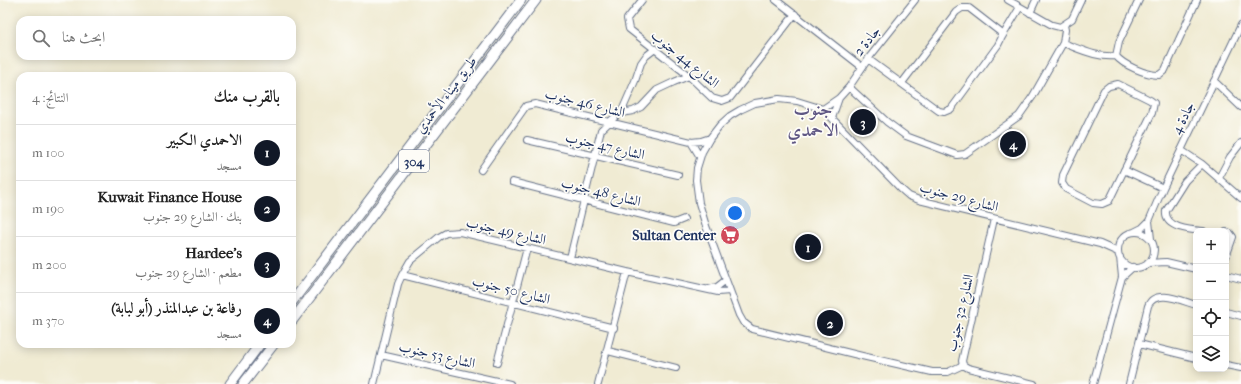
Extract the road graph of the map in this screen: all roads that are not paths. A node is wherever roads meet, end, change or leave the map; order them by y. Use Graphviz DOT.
graph roads {
  1 [pos="520,0"];
  2 [pos="536,0"];
  3 [pos="642,0"];
  4 [pos="776,0"];
  5 [pos="915,0"];
  6 [pos="1008,0"];
  7 [pos="1036,0"];
  8 [pos="1081,0"];
  9 [pos="1139,0"];
  10 [pos="1198,0"];
  11 [pos="1020,7"];
  12 [pos="1030,13"];
  13 [pos="794,14"];
  14 [pos="1064,25"];
  15 [pos="1241,25"];
  16 [pos="1002,37"];
  17 [pos="1063,43"];
  18 [pos="655,49"];
  19 [pos="1116,56"];
  20 [pos="868,59"];
  21 [pos="862,68"];
  22 [pos="689,76"];
  23 [pos="1214,81"];
  24 [pos="902,83"];
  25 [pos="849,87"];
  26 [pos="839,98"];
  27 [pos="1241,106"];
  28 [pos="823,109"];
  29 [pos="621,113"];
  30 [pos="832,118"];
  31 [pos="610,122"];
  32 [pos="710,138"];
  33 [pos="527,140"];
  34 [pos="691,142"];
  35 [pos="1241,143"];
  36 [pos="1236,149"];
  37 [pos="1181,150"];
  38 [pos="1241,153"];
  39 [pos="594,156"];
  40 [pos="700,157"];
  41 [pos="1202,164"];
  42 [pos="481,170"];
  43 [pos="1124,170"];
  44 [pos="678,175"];
  45 [pos="1219,178"];
  46 [pos="512,182"];
  47 [pos="1163,188"];
  48 [pos="1241,198"];
  49 [pos="584,200"];
  50 [pos="684,219"];
  51 [pos="994,219"];
  52 [pos="1149,221"];
  53 [pos="1193,230"];
  54 [pos="1134,232"];
  55 [pos="1229,232"];
  56 [pos="1151,240"];
  57 [pos="1121,241"];
  58 [pos="1100,244"];
  59 [pos="527,248"];
  60 [pos="1229,249"];
  61 [pos="1154,251"];
  62 [pos="1119,255"];
  63 [pos="570,258"];
  64 [pos="1166,262"];
  65 [pos="1148,263"];
  66 [pos="1133,267"];
  67 [pos="1193,268"];
  68 [pos="627,272"];
  69 [pos="402,275"];
  70 [pos="1122,277"];
  71 [pos="1229,277"];
  72 [pos="1241,279"];
  73 [pos="726,282"];
  74 [pos="708,289"];
  75 [pos="730,291"];
  76 [pos="296,297"];
  77 [pos="513,303"];
  78 [pos="1193,304"];
  79 [pos="1229,313"];
  80 [pos="296,316"];
  81 [pos="1241,316"];
  82 [pos="614,328"];
  83 [pos="1139,344"];
  84 [pos="257,348"];
  85 [pos="271,348"];
  86 [pos="608,351"];
  87 [pos="381,355"];
  88 [pos="1193,357"];
  89 [pos="497,363"];
  90 [pos="963,364"];
  91 [pos="1229,366"];
  92 [pos="676,368"];
  93 [pos="1241,368"];
  94 [pos="230,384"];
  95 [pos="243,384"];
  96 [pos="374,384"];
  97 [pos="510,384"];
  98 [pos="598,384"];
  99 [pos="1034,384"];
  100 [pos="1093,384"];
  101 [pos="1129,384"];
  1 -- 76 [label="main road, طريق ميناء الأحمدي / 304"];
  2 -- 80 [label="main road, طريق ميناء الأحمدي / 304"];
  3 -- 18 [label="street, الشارع 44 جنوب"];
  4 -- 13 [label="street"];
  5 -- 20 [label="street, جادة 2"];
  6 -- 11 [label="street"];
  7 -- 12 [label="street"];
  8 -- 14 [label="street"];
  9 -- 19 [label="street"];
  10 -- 19 [label="street"];
  11 -- 12 [label="street"];
  11 -- 16 [label="street"];
  12 -- 14 [label="street"];
  13 -- 21 [label="street"];
  13 -- 22 [label="street, الشارع 44 جنوب"];
  14 -- 17 [label="street"];
  15 -- 23 [label="street, جادة 4"];
  16 -- 24 [label="street"];
  16 -- 24 [label="street"];
  17 -- 19 [label="street"];
  17 -- 25 [label="street"];
  18 -- 22 [label="street, الشارع 44 جنوب"];
  18 -- 29 [label="street"];
  20 -- 21 [label="street, جادة 2"];
  20 -- 24 [label="street"];
  21 -- 25 [label="street, جادة 2"];
  22 -- 29 [label="street"];
  23 -- 27 [label="street"];
  23 -- 37 [label="street, جادة 4"];
  25 -- 26 [label="street, جادة 2"];
  26 -- 28 [label="street, جادة 2"];
  26 -- 30 [label="street, جادة 2"];
  28 -- 30 [label="street, الشارع 29 جنوب"];
  28 -- 32 [label="street, الشارع 29 جنوب"];
  29 -- 31 [label="street"];
  30 -- 51 [label="street, الشارع 29 جنوب"];
  31 -- 34 [label="street, الشارع 46 جنوب"];
  31 -- 39 [label="street"];
  31 -- 42 [label="street, الشارع 46 جنوب"];
  32 -- 34 [label="street, الشارع 46 جنوب"];
  32 -- 40 [label="street, الشارع 29 جنوب"];
  33 -- 39 [label="street, الشارع 47 جنوب"];
  34 -- 40 [label="street"];
  35 -- 36 [label="street"];
  36 -- 38 [label="street"];
  36 -- 45 [label="street"];
  37 -- 41 [label="street"];
  37 -- 47 [label="street, جادة 4"];
  39 -- 44 [label="street, الشارع 47 جنوب"];
  39 -- 49 [label="street"];
  40 -- 73 [label="street, الشارع 29 جنوب"];
  41 -- 45 [label="street"];
  41 -- 53 [label="street"];
  43 -- 43 [label="street"];
  43 -- 47 [label="street"];
  45 -- 48 [label="street"];
  46 -- 49 [label="street, الشارع 48 جنوب"];
  47 -- 52 [label="street, جادة 4"];
  49 -- 50 [label="street, الشارع 48 جنوب"];
  49 -- 63 [label="street"];
  51 -- 58 [label="street, الشارع 29 جنوب"];
  51 -- 90 [label="street, الشارع 32 جنوب"];
  52 -- 54 [label="street"];
  52 -- 56 [label="street, جادة 4"];
  54 -- 56 [label="street"];
  54 -- 57 [label="street"];
  55 -- 60 [label="street"];
  56 -- 61 [label="street"];
  57 -- 58 [label="street, الشارع 29 جنوب"];
  57 -- 62 [label="street"];
  58 -- 62 [label="street, الشارع 29 جنوب"];
  59 -- 63 [label="street, الشارع 49 جنوب"];
  59 -- 69 [label="street, الشارع 49 جنوب"];
  59 -- 77 [label="street"];
  61 -- 64 [label="street"];
  61 -- 65 [label="street"];
  62 -- 66 [label="street"];
  62 -- 70 [label="street"];
  63 -- 68 [label="street, الشارع 49 جنوب"];
  64 -- 65 [label="street"];
  64 -- 67 [label="street"];
  65 -- 66 [label="street"];
  66 -- 70 [label="street"];
  68 -- 74 [label="street, الشارع 49 جنوب"];
  68 -- 82 [label="street"];
  69 -- 77 [label="street, الشارع 50 جنوب"];
  69 -- 87 [label="street, الشارع 49 جنوب"];
  70 -- 100 [label="street"];
  71 -- 72 [label="street"];
  73 -- 74 [label="street"];
  73 -- 75 [label="street, الشارع 29 جنوب"];
  74 -- 75 [label="street, الشارع 49 جنوب"];
  75 -- 90 [label="street, الشارع 29 جنوب"];
  77 -- 82 [label="street, الشارع 50 جنوب"];
  77 -- 89 [label="street"];
  78 -- 83 [label="street"];
  79 -- 81 [label="street"];
  82 -- 86 [label="street"];
  83 -- 88 [label="street"];
  83 -- 101 [label="street"];
  84 -- 94 [label="main road"];
  85 -- 95 [label="main road"];
  86 -- 92 [label="street"];
  86 -- 98 [label="street"];
  87 -- 96 [label="street, الشارع 49 جنوب"];
  87 -- 97 [label="street, الشارع 53 جنوب"];
  90 -- 99 [label="street, الشارع 32 جنوب"];
  91 -- 93 [label="street"];
}
